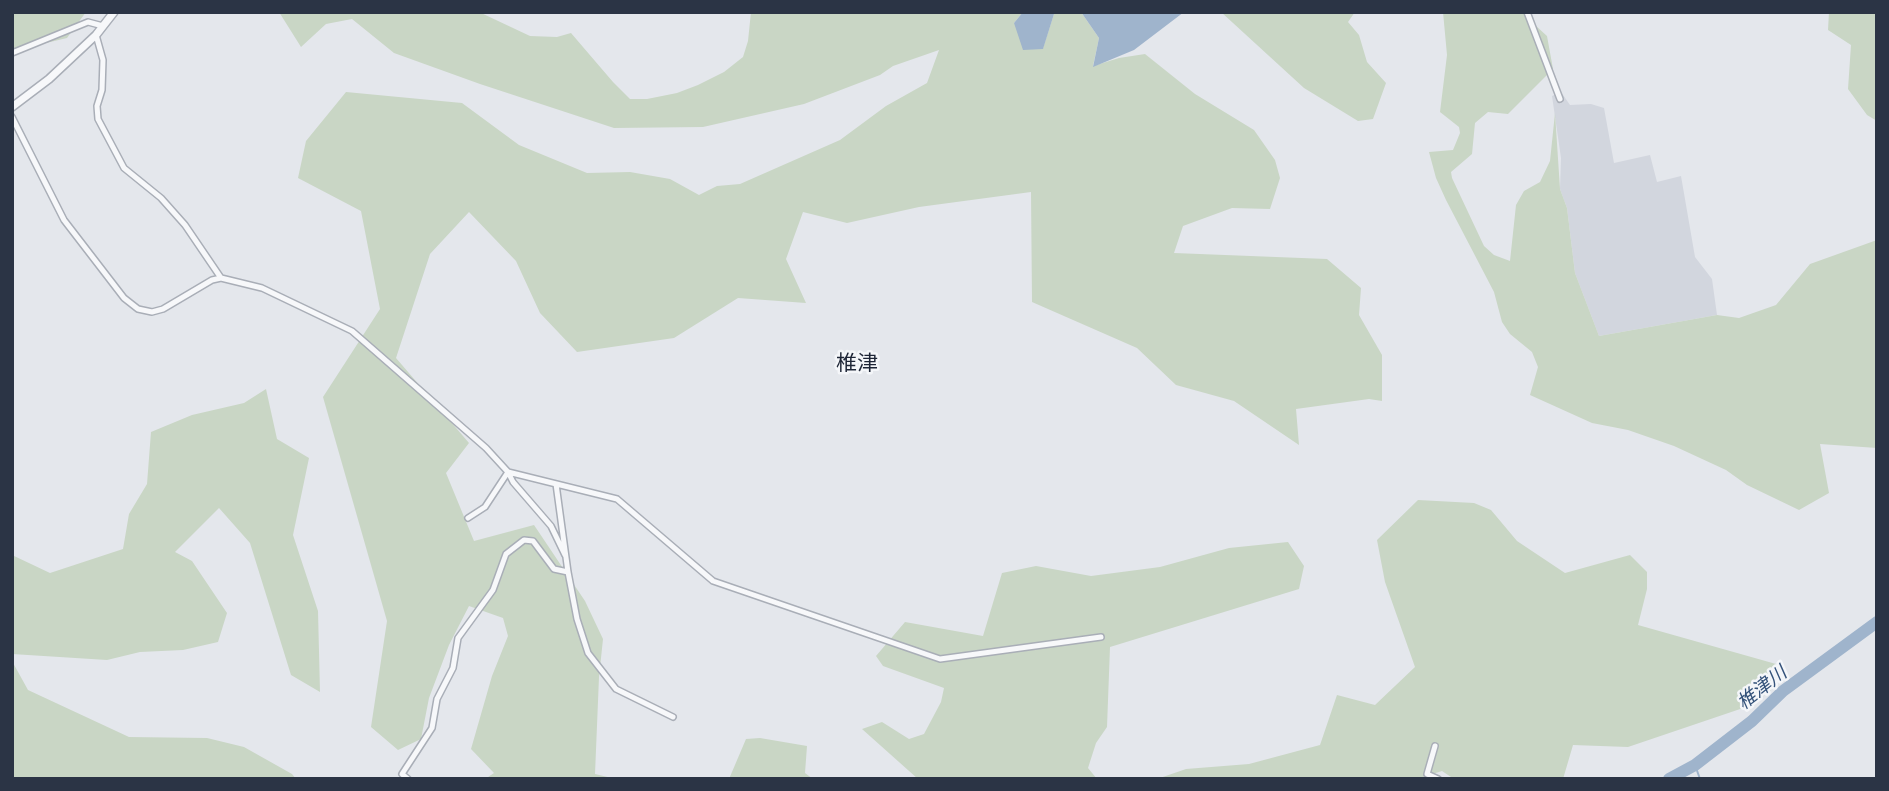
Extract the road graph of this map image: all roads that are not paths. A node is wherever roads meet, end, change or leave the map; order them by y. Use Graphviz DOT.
graph roads {
  1 [pos="114,12"];
  2 [pos="1527,12"];
  3 [pos="103,26"];
  4 [pos="96,35"];
  5 [pos="12,53"];
  6 [pos="1560,99"];
  7 [pos="12,107"];
  8 [pos="12,117"];
  9 [pos="221,278"];
  10 [pos="508,472"];
  11 [pos="556,484"];
  12 [pos="468,518"];
  13 [pos="562,528"];
  14 [pos="553,529"];
  15 [pos="566,559"];
  16 [pos="568,572"];
  17 [pos="1101,637"];
  18 [pos="673,717"];
  19 [pos="1435,746"];
  20 [pos="408,779"];
  21 [pos="1438,779"];
  1 -- 3 [label="street"];
  2 -- 6 [label="street"];
  3 -- 4 [label="street"];
  3 -- 5 [label="street"];
  4 -- 7 [label="street"];
  4 -- 9 [label="street"];
  8 -- 9 [label="street"];
  9 -- 10 [label="street"];
  10 -- 11 [label="street"];
  10 -- 12 [label="street"];
  10 -- 14 [label="street"];
  11 -- 13 [label="street"];
  11 -- 17 [label="street"];
  13 -- 14 [label="street"];
  13 -- 15 [label="street"];
  14 -- 15 [label="street"];
  15 -- 16 [label="street"];
  16 -- 18 [label="street"];
  16 -- 20 [label="street"];
  19 -- 21 [label="street"];
}
